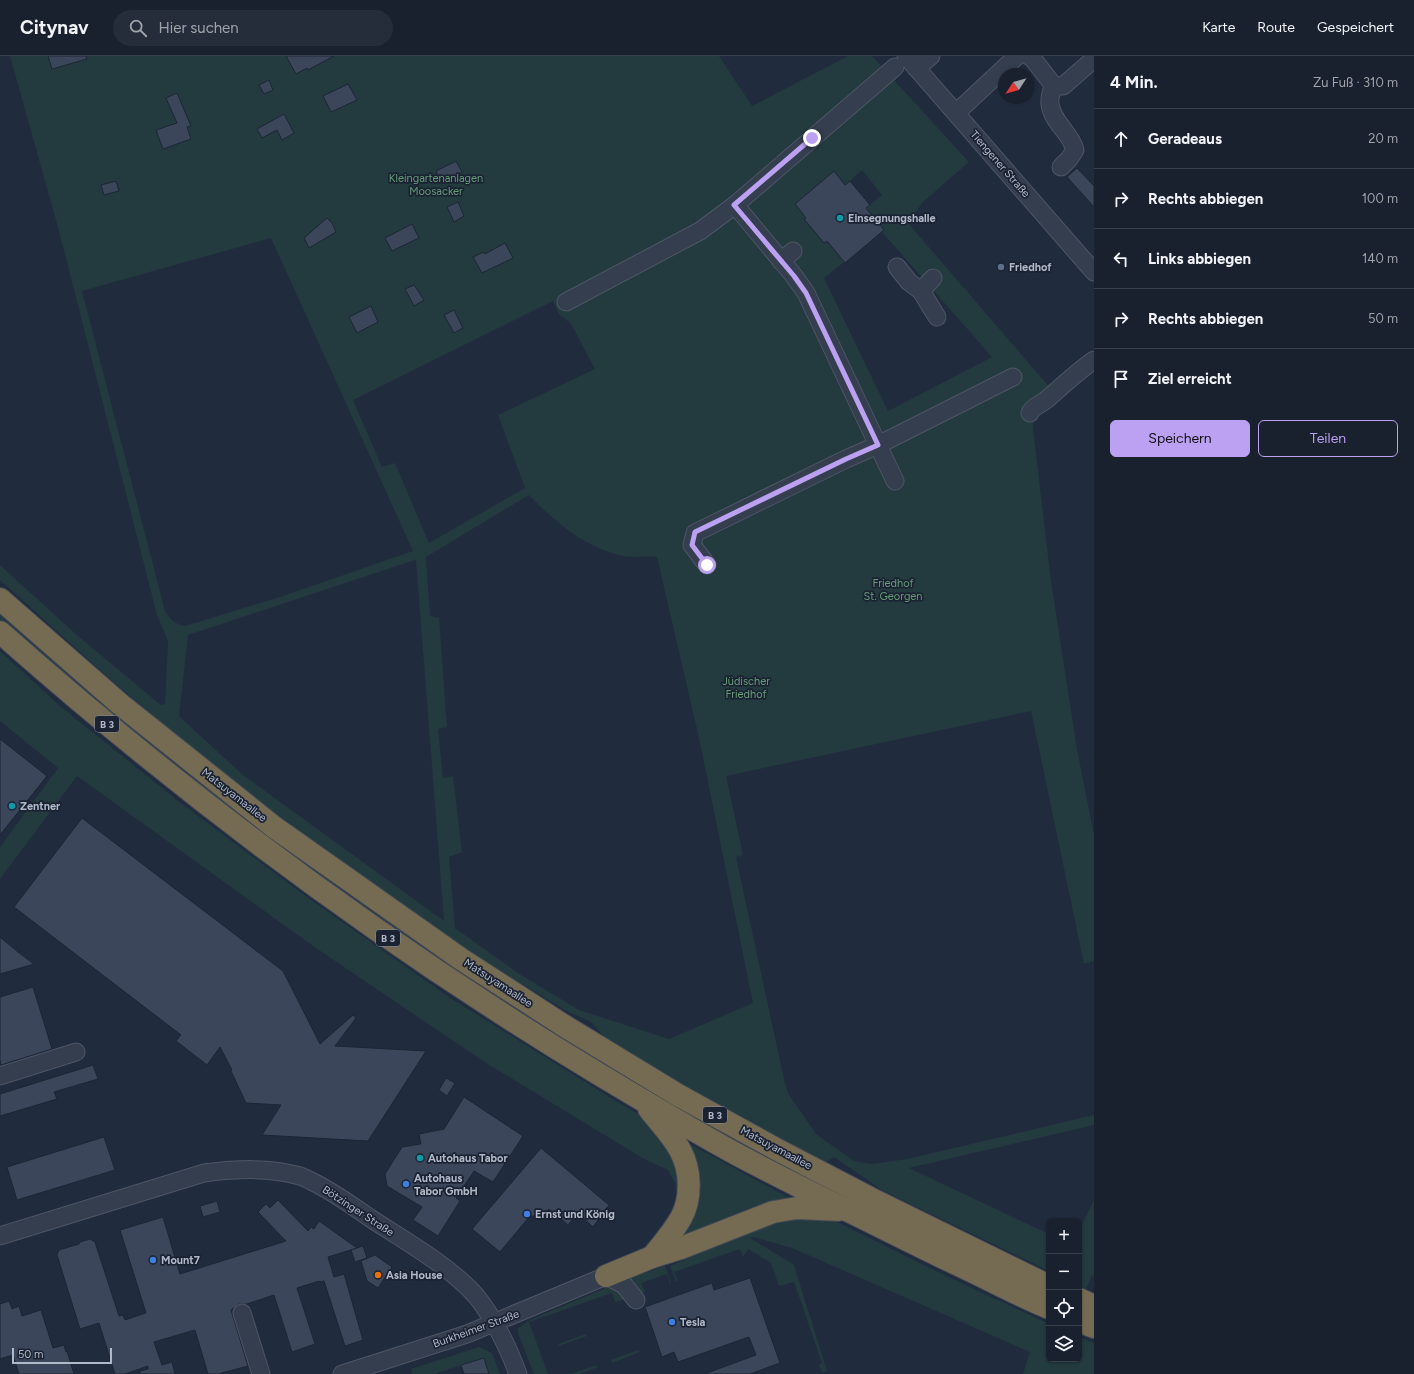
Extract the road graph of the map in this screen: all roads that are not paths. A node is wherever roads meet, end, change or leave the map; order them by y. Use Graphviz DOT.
graph roads {
  1 [pos="931,56"];
  2 [pos="1017,56"];
  3 [pos="1029,56"];
  4 [pos="1094,59"];
  5 [pos="906,63"];
  6 [pos="1053,85"];
  7 [pos="956,114"];
  8 [pos="1061,166"];
  9 [pos="734,205"];
  10 [pos="897,267"];
  11 [pos="1094,272"];
  12 [pos="933,278"];
  13 [pos="920,291"];
  14 [pos="566,302"];
  15 [pos="937,317"];
  16 [pos="1094,360"];
  17 [pos="1013,376"];
  18 [pos="1030,414"];
  19 [pos="878,445"];
  20 [pos="895,481"];
  21 [pos="707,565"];
  22 [pos="0,599"];
  23 [pos="0,632"];
  24 [pos="76,1052"];
  25 [pos="0,1076"];
  26 [pos="642,1100"];
  27 [pos="846,1210"];
  28 [pos="0,1236"];
  29 [pos="652,1257"];
  30 [pos="606,1276"];
  31 [pos="1046,1285"];
  32 [pos="636,1300"];
  33 [pos="1082,1300"];
  34 [pos="1094,1306"];
  35 [pos="1046,1307"];
  36 [pos="242,1313"];
  37 [pos="1082,1322"];
  38 [pos="494,1323"];
  39 [pos="1094,1327"];
  40 [pos="261,1374"];
  41 [pos="342,1374"];
  42 [pos="518,1374"];
  1 -- 5 [label="street"];
  2 -- 7 [label="street"];
  3 -- 6 [label="street"];
  4 -- 6 [label="street"];
  5 -- 7 [label="street, Tiengener Straße"];
  5 -- 9 [label="street"];
  6 -- 8 [label="street"];
  7 -- 11 [label="street, Tiengener Straße"];
  9 -- 14 [label="street"];
  9 -- 19 [label="street"];
  10 -- 13 [label="street"];
  12 -- 13 [label="street"];
  13 -- 15 [label="street"];
  16 -- 18 [label="street"];
  17 -- 19 [label="street"];
  19 -- 20 [label="street"];
  19 -- 21 [label="street"];
  22 -- 31 [label="highway, Matsuyamaallee / B 3"];
  23 -- 26 [label="highway, Matsuyamaallee / B 3"];
  24 -- 25 [label="street"];
  26 -- 27 [label="highway, Matsuyamaallee / B 3"];
  26 -- 29 [label="highway"];
  27 -- 29 [label="highway"];
  27 -- 35 [label="highway, Matsuyamaallee / B 3"];
  28 -- 38 [label="street, Bötzinger Straße"];
  29 -- 30 [label="highway"];
  30 -- 32 [label="street"];
  30 -- 38 [label="street, Burkheimer Straße"];
  33 -- 34 [label="highway"];
  36 -- 40 [label="street"];
  37 -- 39 [label="highway"];
  38 -- 41 [label="street, Burkheimer Straße"];
  38 -- 42 [label="street, Bötzinger Straße"];
}
